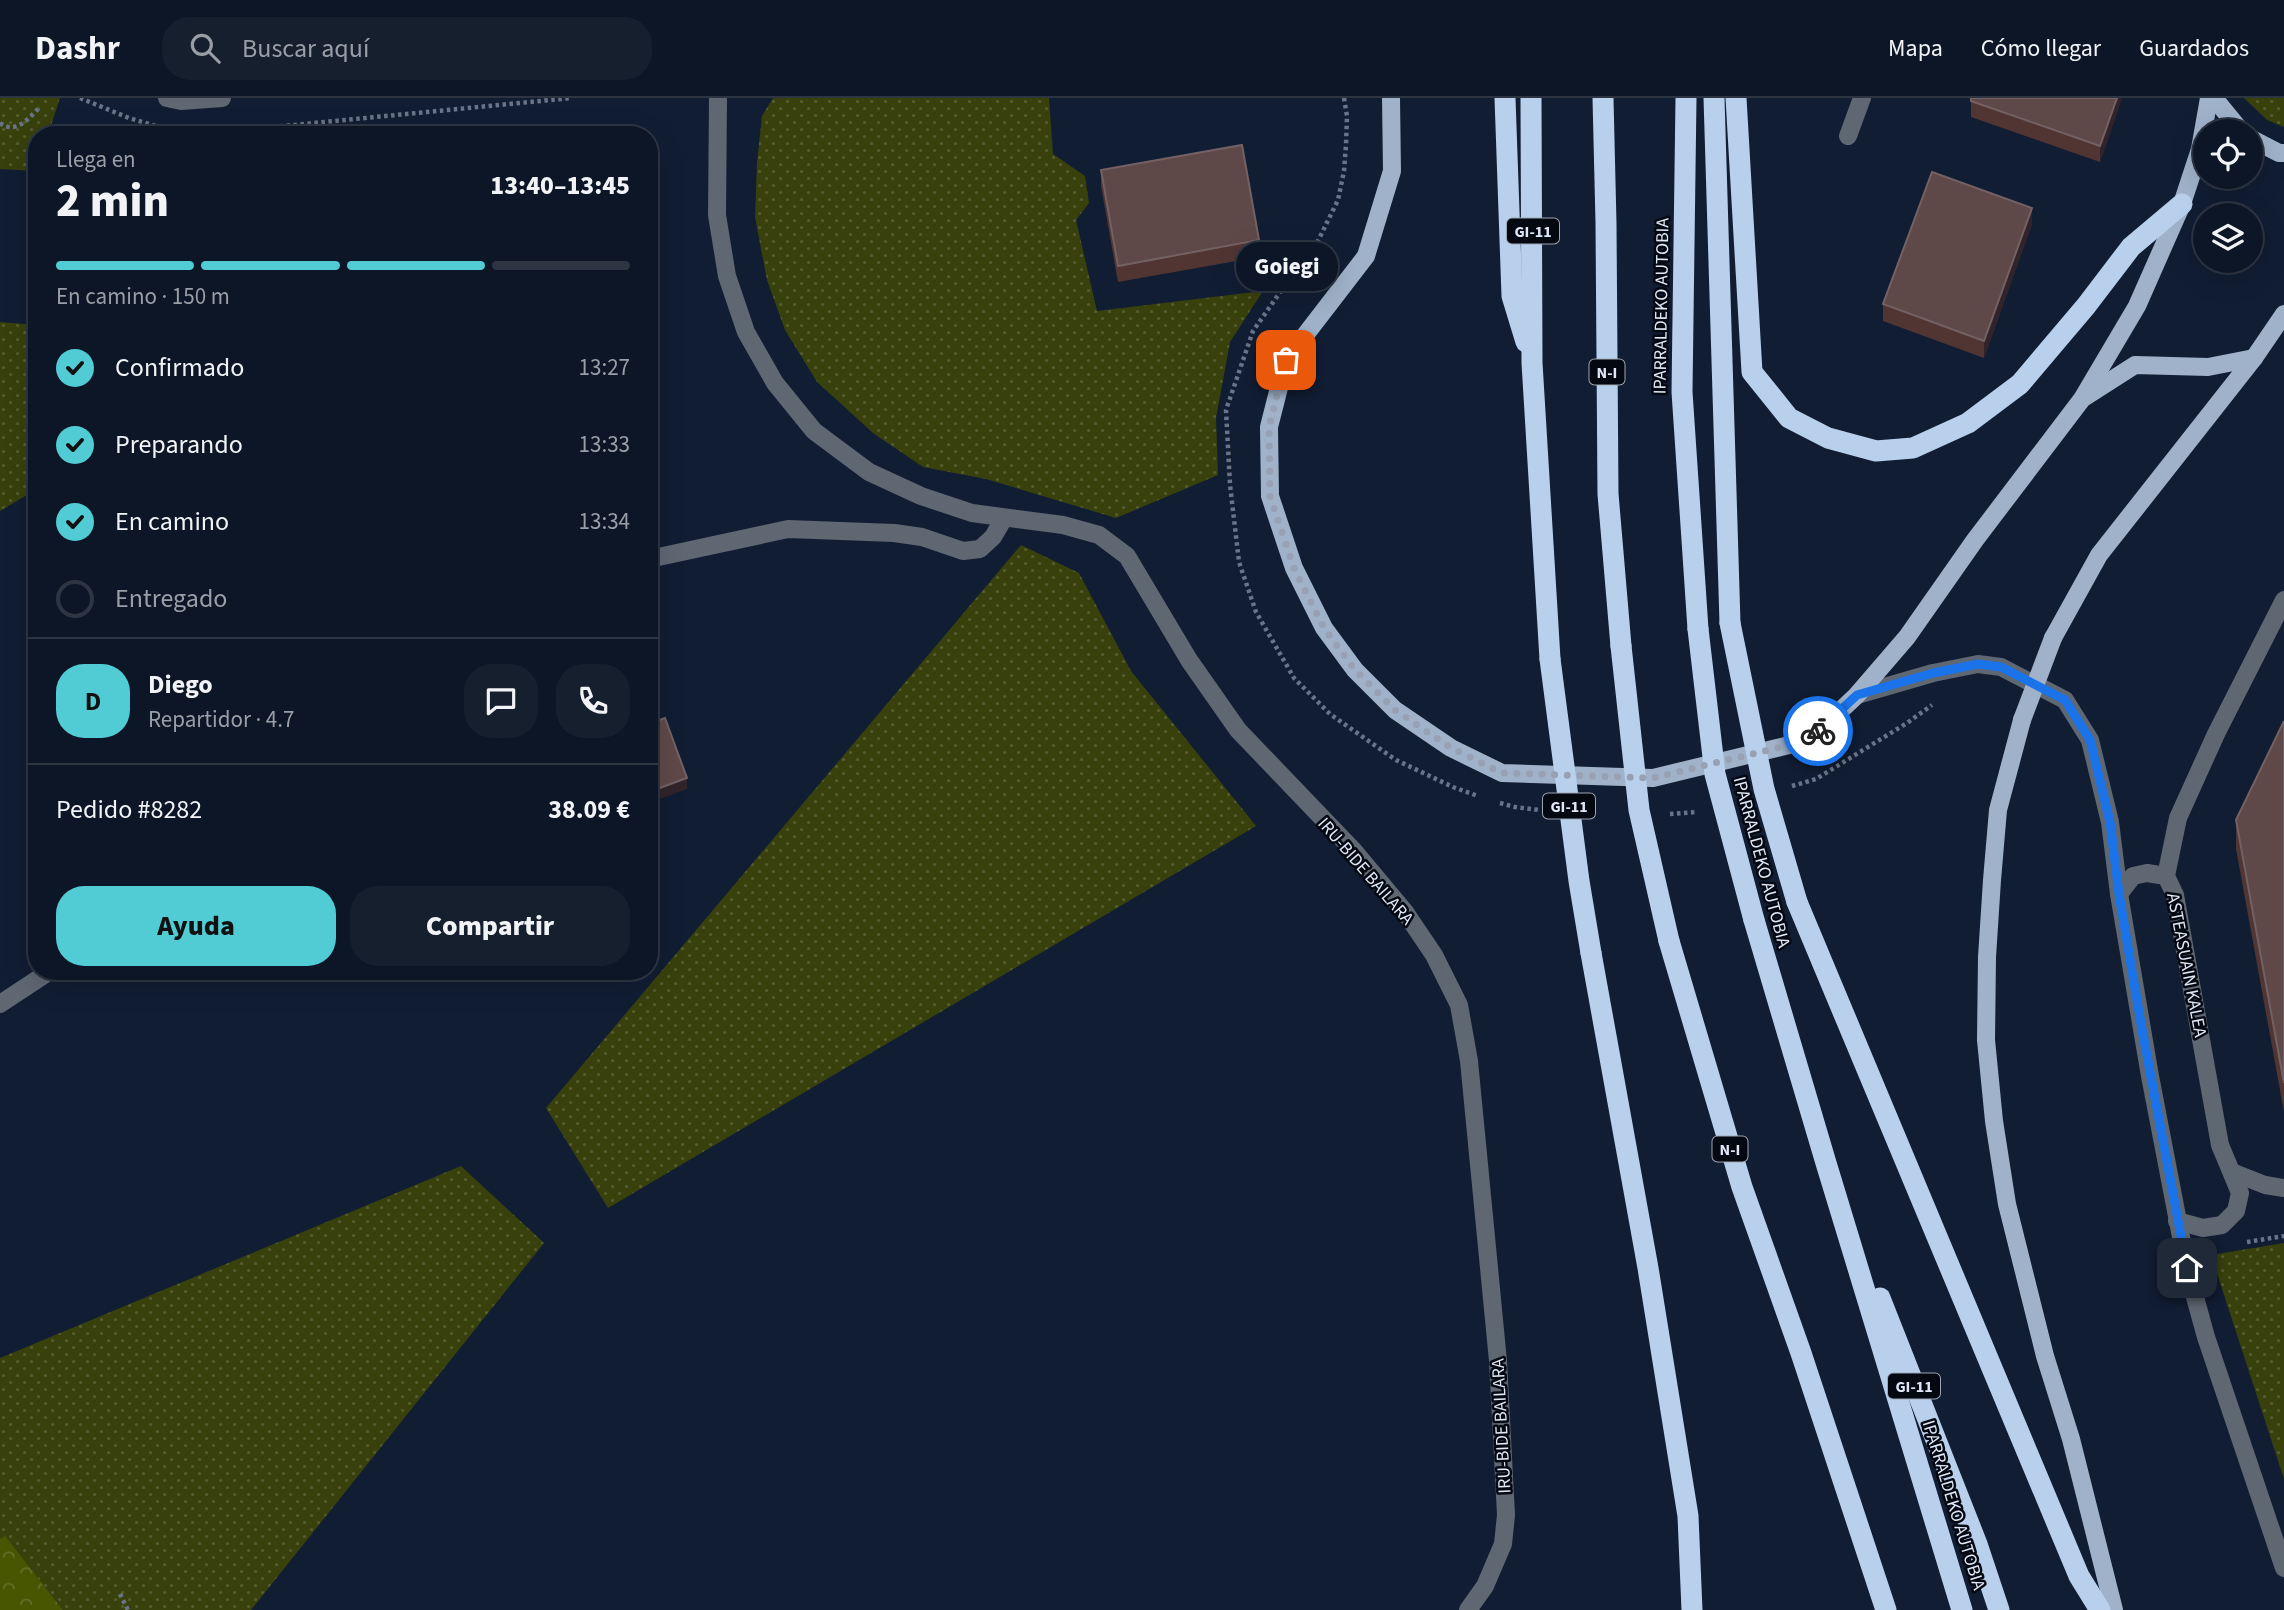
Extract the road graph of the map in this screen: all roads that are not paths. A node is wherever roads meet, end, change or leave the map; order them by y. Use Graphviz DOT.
graph roads {
  1 [pos="167,98"];
  2 [pos="222,98"];
  3 [pos="718,98"];
  4 [pos="1391,98"];
  5 [pos="1505,98"];
  6 [pos="1531,98"];
  7 [pos="1603,98"];
  8 [pos="1686,98"];
  9 [pos="1714,98"];
  10 [pos="1736,98"];
  11 [pos="1862,98"];
  12 [pos="2212,98"];
  13 [pos="2230,119"];
  14 [pos="1848,136"];
  15 [pos="2263,145"];
  16 [pos="2284,153"];
  17 [pos="2182,204"];
  18 [pos="2284,314"];
  19 [pos="2254,358"];
  20 [pos="1532,363"];
  21 [pos="2082,399"];
  22 [pos="1004,518"];
  23 [pos="658,557"];
  24 [pos="2284,600"];
  25 [pos="1857,695"];
  26 [pos="2166,876"];
  27 [pos="2119,894"];
  28 [pos="36,980"];
  29 [pos="0,1004"];
  30 [pos="1826,1163"];
  31 [pos="2232,1172"];
  32 [pos="2284,1188"];
  33 [pos="2177,1221"];
  34 [pos="2284,1568"];
  35 [pos="1468,1610"];
  36 [pos="1692,1610"];
  37 [pos="1886,1610"];
  38 [pos="1962,1610"];
  39 [pos="1999,1610"];
  40 [pos="2100,1610"];
  41 [pos="2114,1610"];
  1 -- 2 [label="street"];
  3 -- 22 [label="street, IRU-BIDE BAILARA"];
  4 -- 25 [label="main road"];
  5 -- 20 [label="highway"];
  6 -- 20 [label="highway, GI-11"];
  7 -- 37 [label="highway, N-I, bridge"];
  8 -- 30 [label="highway, IPARRALDEKO AUTOBIA, bridge"];
  9 -- 40 [label="highway, bridge"];
  10 -- 17 [label="highway"];
  11 -- 14 [label="street"];
  12 -- 13 [label="main road"];
  12 -- 17 [label="main road"];
  15 -- 16 [label="main road"];
  17 -- 21 [label="main road"];
  18 -- 19 [label="main road"];
  19 -- 21 [label="main road"];
  19 -- 41 [label="main road, bridge"];
  20 -- 36 [label="highway, GI-11, bridge"];
  21 -- 25 [label="main road"];
  22 -- 23 [label="street"];
  22 -- 35 [label="street, IRU-BIDE BAILARA"];
  24 -- 26 [label="street, ASTEASUAIN KALEA"];
  25 -- 27 [label="street"];
  26 -- 27 [label="street"];
  26 -- 31 [label="street, ASTEASUAIN KALEA"];
  27 -- 33 [label="street"];
  28 -- 29 [label="street"];
  30 -- 38 [label="highway, IPARRALDEKO AUTOBIA"];
  30 -- 39 [label="highway, GI-11"];
  31 -- 32 [label="street"];
  31 -- 33 [label="street, ASTEASUAIN KALEA"];
  33 -- 34 [label="street"];
}
